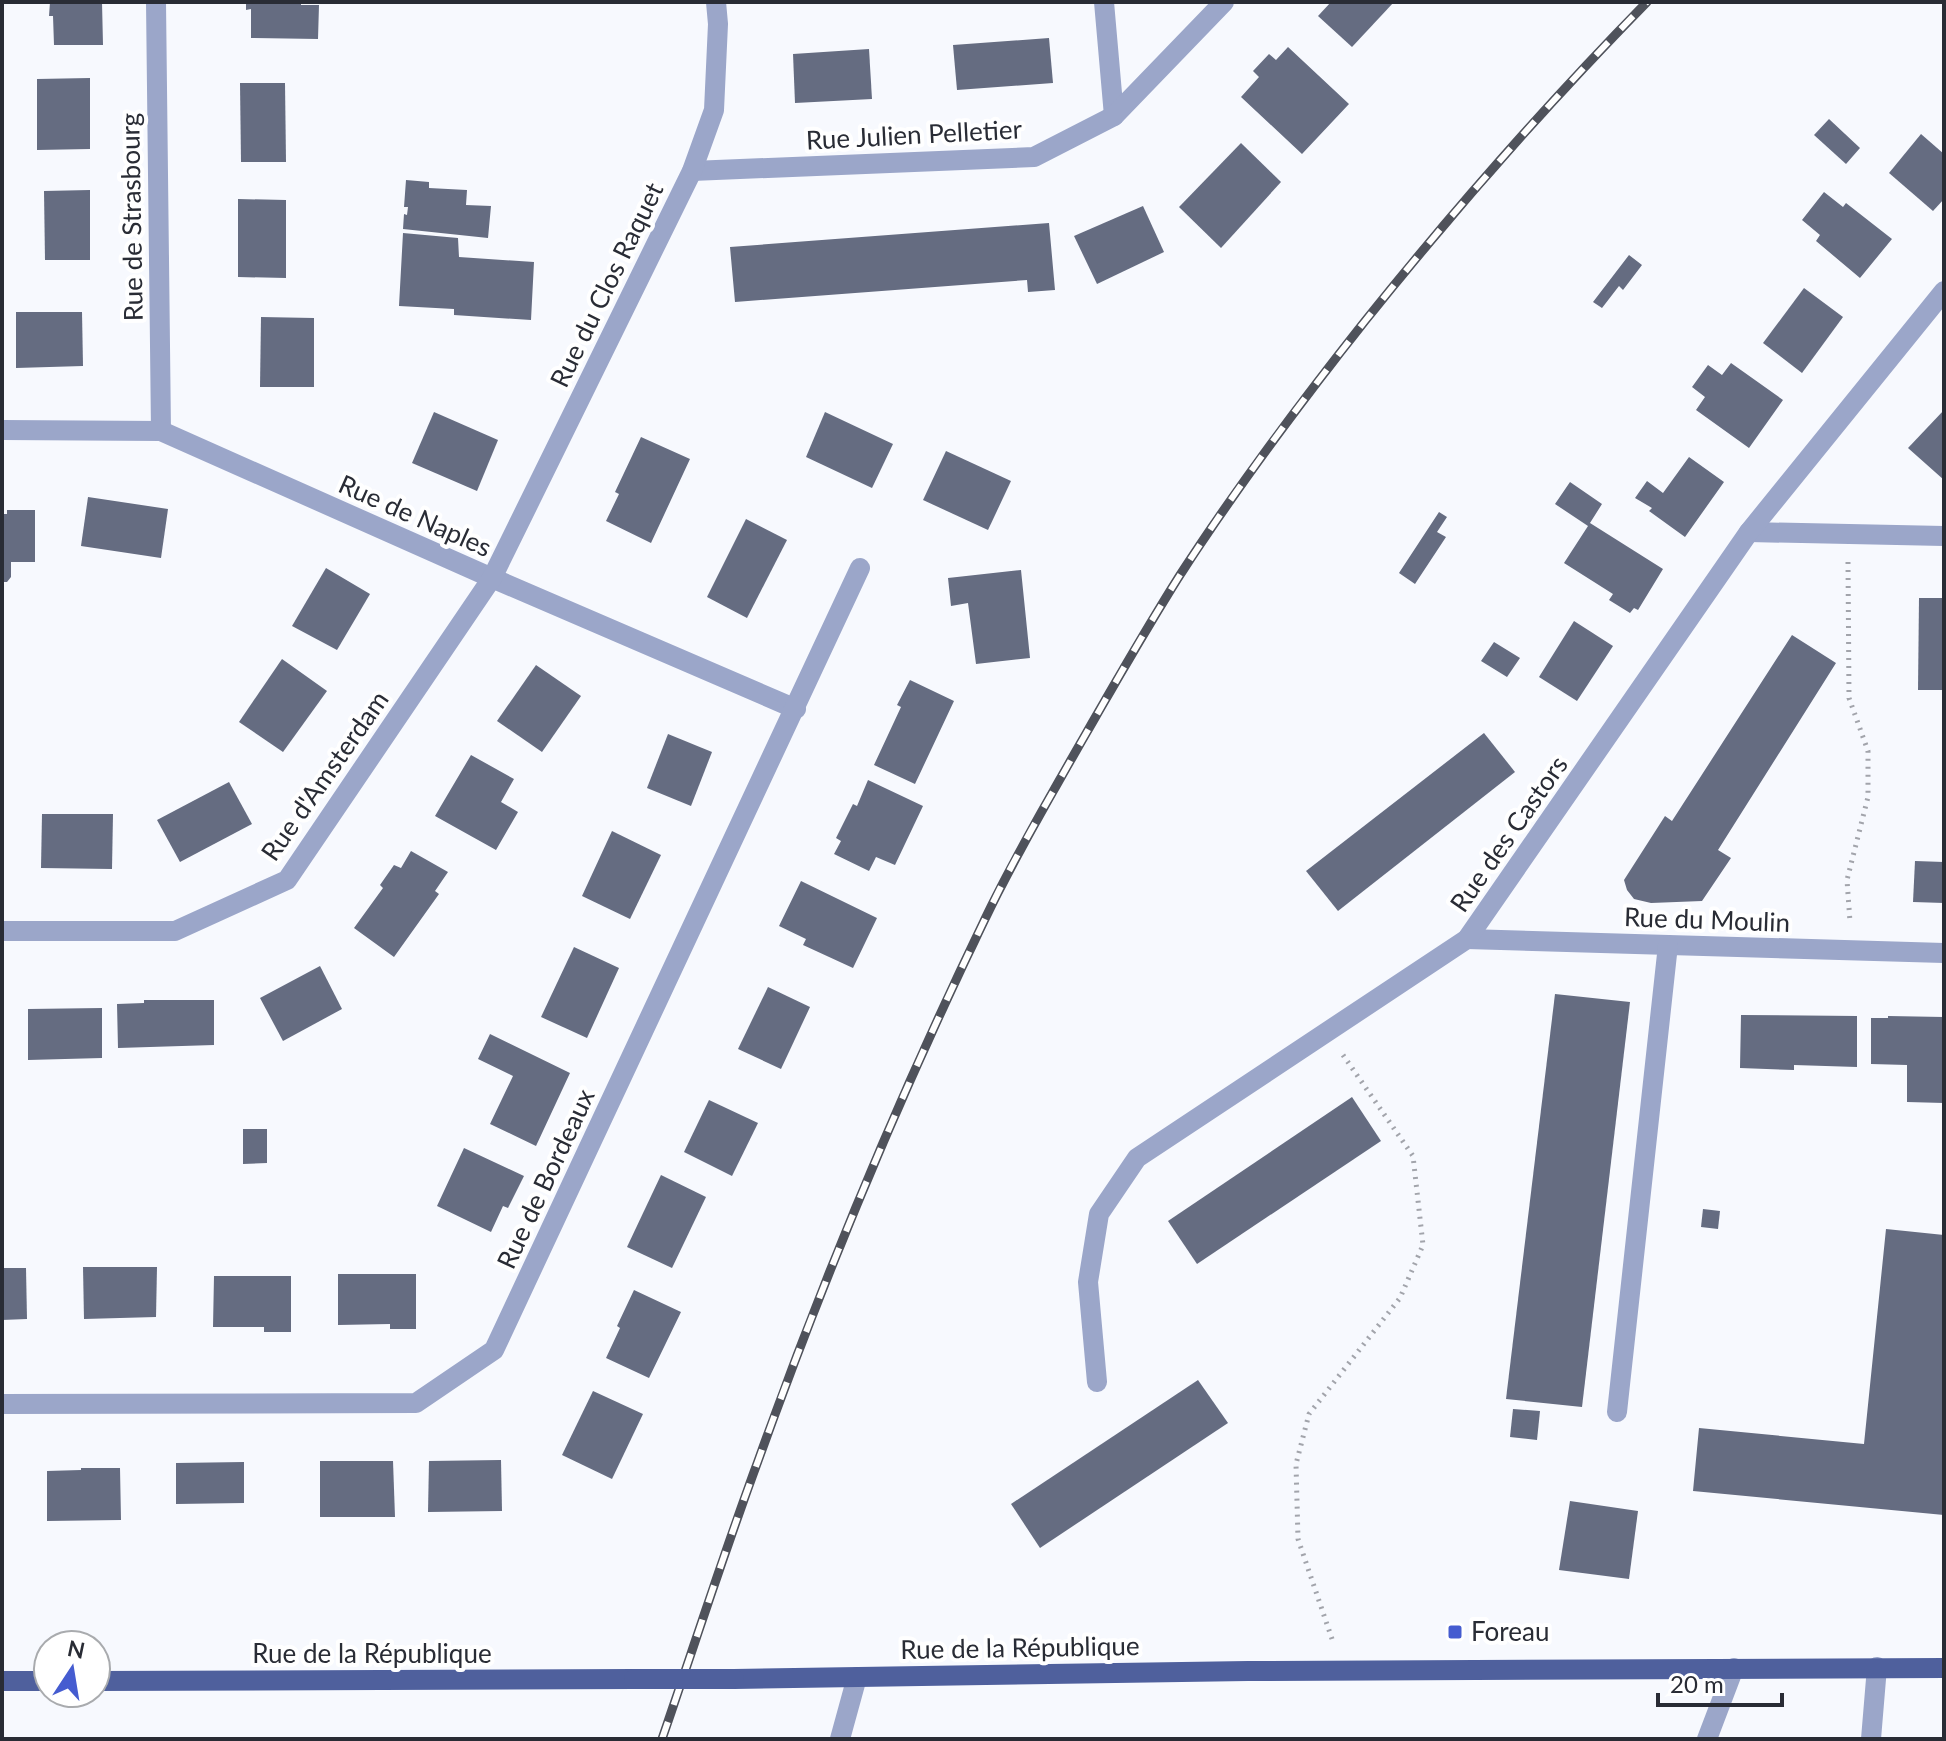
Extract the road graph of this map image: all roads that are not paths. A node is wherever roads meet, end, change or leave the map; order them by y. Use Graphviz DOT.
graph roads {
  1 [pos="156,2"];
  2 [pos="716,2"];
  3 [pos="1104,2"];
  4 [pos="1224,2"];
  5 [pos="1114,116"];
  6 [pos="692,171"];
  7 [pos="1944,291"];
  8 [pos="2,430"];
  9 [pos="161,431"];
  10 [pos="1749,532"];
  11 [pos="1944,536"];
  12 [pos="860,568"];
  13 [pos="492,578"];
  14 [pos="796,709"];
  15 [pos="2,931"];
  16 [pos="1467,939"];
  17 [pos="1668,945"];
  18 [pos="1944,953"];
  19 [pos="1097,1382"];
  20 [pos="2,1404"];
  21 [pos="1617,1412"];
  22 [pos="1877,1667"];
  23 [pos="1734,1668"];
  24 [pos="1944,1668"];
  25 [pos="857,1677"];
  26 [pos="2,1681"];
  27 [pos="32,1681"];
  28 [pos="112,1681"];
  29 [pos="840,1739"];
  30 [pos="1707,1739"];
  31 [pos="1871,1739"];
  1 -- 9 [label="street, Rue de Strasbourg"];
  2 -- 6 [label="street, Rue du Clos Raquet"];
  3 -- 5 [label="street"];
  4 -- 5 [label="street, Rue Julien Pelletier"];
  5 -- 6 [label="street, Rue Julien Pelletier"];
  6 -- 13 [label="street, Rue du Clos Raquet"];
  7 -- 10 [label="street, Rue des Castors"];
  8 -- 9 [label="street, Rue de Naples"];
  9 -- 13 [label="street, Rue de Naples"];
  10 -- 11 [label="street"];
  10 -- 16 [label="street, Rue des Castors"];
  12 -- 14 [label="street, Rue de Bordeaux"];
  13 -- 14 [label="street, Rue de Naples"];
  13 -- 15 [label="street, Rue d'Amsterdam"];
  14 -- 20 [label="street, Rue de Bordeaux"];
  16 -- 17 [label="street, Rue du Moulin"];
  16 -- 19 [label="street, Rue des Castors"];
  17 -- 18 [label="street, Rue du Moulin"];
  17 -- 21 [label="street"];
  22 -- 23 [label="main road, Rue de la République"];
  22 -- 24 [label="main road, Rue de la République"];
  22 -- 31 [label="street"];
  23 -- 25 [label="main road, Rue de la République"];
  23 -- 30 [label="street"];
  25 -- 28 [label="main road, Rue de la République, bridge"];
  25 -- 29 [label="street"];
  26 -- 27 [label="main road"];
}
